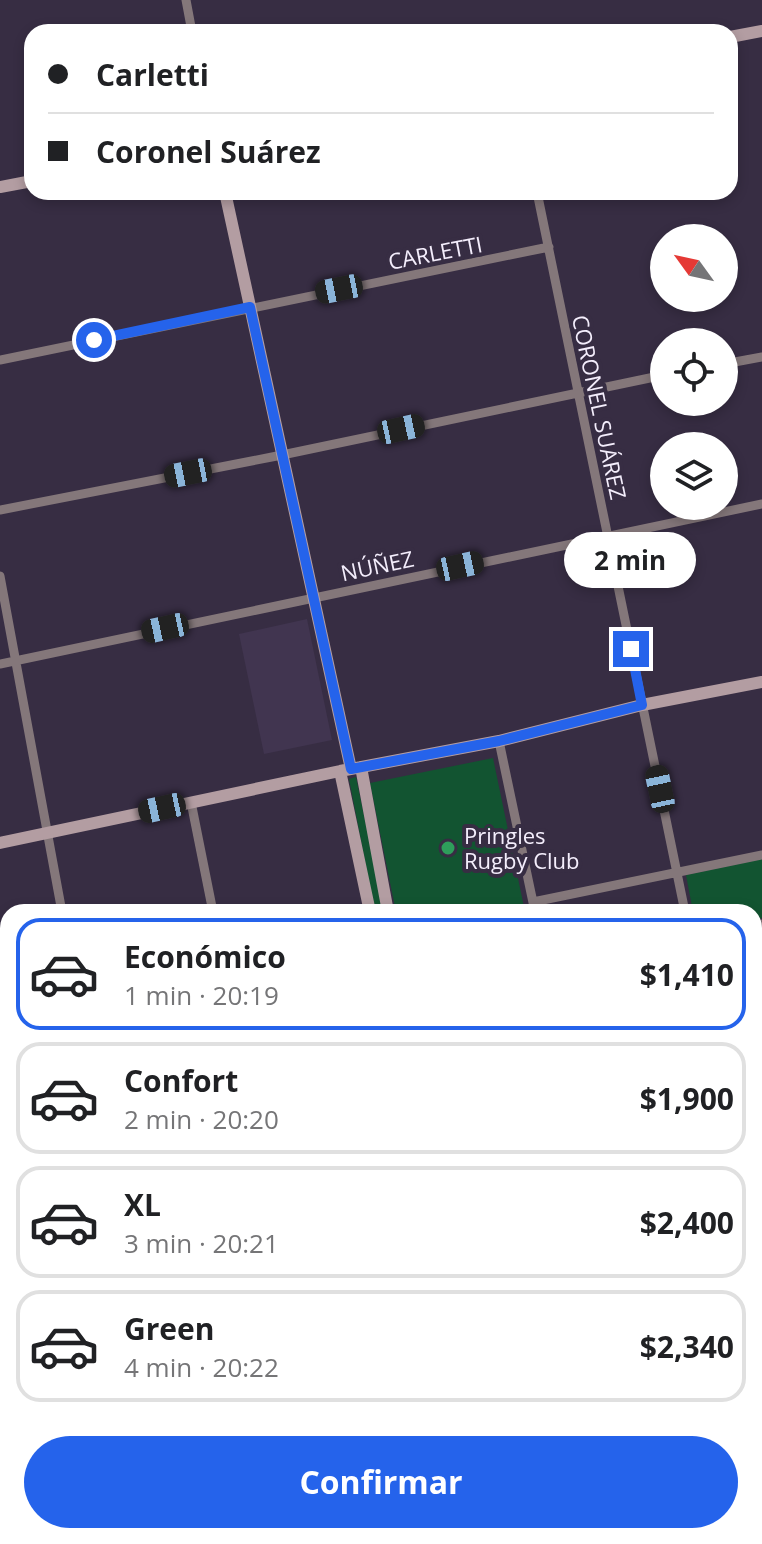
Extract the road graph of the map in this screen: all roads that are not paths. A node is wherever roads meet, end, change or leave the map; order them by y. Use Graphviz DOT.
graph roads {
  1 [pos="186,0"];
  2 [pos="190,24"];
  3 [pos="762,31"];
  4 [pos="738,36"];
  5 [pos="24,182"];
  6 [pos="0,187"];
  7 [pos="227,200"];
  8 [pos="539,200"];
  9 [pos="549,247"];
  10 [pos="250,307"];
  11 [pos="762,357"];
  12 [pos="0,360"];
  13 [pos="738,361"];
  14 [pos="650,378"];
  15 [pos="578,391"];
  16 [pos="282,455"];
  17 [pos="762,504"];
  18 [pos="0,510"];
  19 [pos="608,536"];
  20 [pos="0,576"];
  21 [pos="313,597"];
  22 [pos="17,660"];
  23 [pos="0,664"];
  24 [pos="762,682"];
  25 [pos="642,705"];
  26 [pos="499,741"];
  27 [pos="351,769"];
  28 [pos="191,802"];
  29 [pos="49,832"];
  30 [pos="0,843"];
  31 [pos="762,855"];
  32 [pos="677,872"];
  33 [pos="61,904"];
  34 [pos="211,904"];
  35 [pos="369,904"];
  36 [pos="386,904"];
  37 [pos="533,904"];
  38 [pos="546,904"];
  39 [pos="683,904"];
  1 -- 2 [label="street"];
  3 -- 4 [label="main road"];
  5 -- 6 [label="main road"];
  7 -- 10 [label="main road"];
  8 -- 9 [label="street, CORONEL SUÁREZ"];
  9 -- 10 [label="street, CARLETTI"];
  9 -- 15 [label="street, CORONEL SUÁREZ"];
  10 -- 12 [label="street, CARLETTI"];
  10 -- 16 [label="main road"];
  11 -- 13 [label="street"];
  14 -- 15 [label="street"];
  15 -- 16 [label="street"];
  15 -- 19 [label="street, CORONEL SUÁREZ"];
  16 -- 18 [label="street"];
  16 -- 21 [label="main road"];
  17 -- 19 [label="street, NÚÑEZ"];
  19 -- 21 [label="street, NÚÑEZ"];
  19 -- 25 [label="street, CORONEL SUÁREZ"];
  20 -- 22 [label="street"];
  21 -- 22 [label="street, NÚÑEZ"];
  21 -- 27 [label="main road"];
  22 -- 23 [label="street, NÚÑEZ"];
  22 -- 29 [label="street"];
  24 -- 25 [label="main road"];
  25 -- 26 [label="main road"];
  25 -- 32 [label="street, CORONEL SUÁREZ"];
  26 -- 27 [label="main road"];
  26 -- 37 [label="street"];
  27 -- 28 [label="main road"];
  27 -- 35 [label="main road"];
  27 -- 36 [label="main road"];
  28 -- 29 [label="main road"];
  28 -- 34 [label="street"];
  29 -- 30 [label="main road"];
  29 -- 33 [label="street"];
  31 -- 32 [label="street"];
  32 -- 38 [label="street"];
  32 -- 39 [label="street, CORONEL SUÁREZ"];
}
